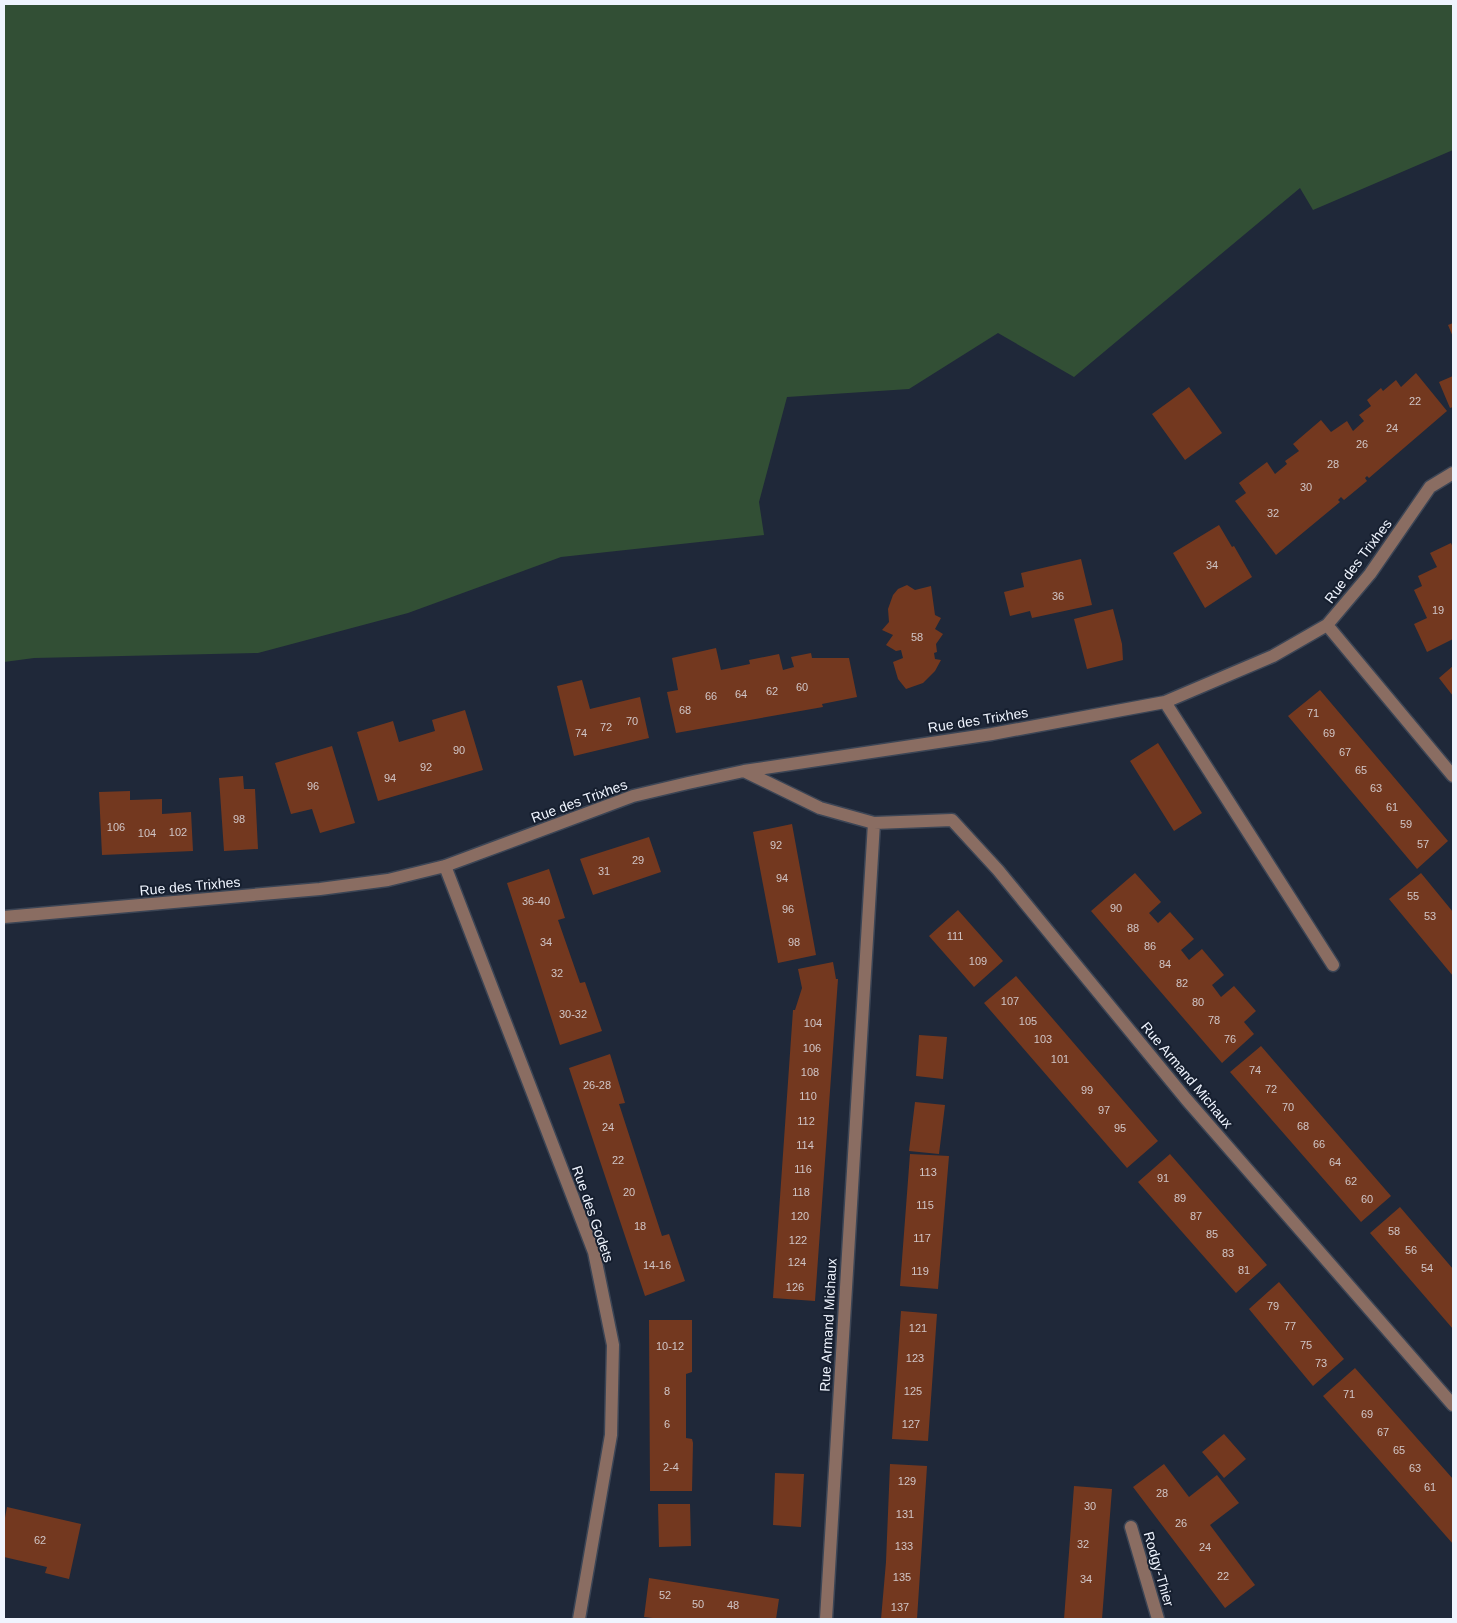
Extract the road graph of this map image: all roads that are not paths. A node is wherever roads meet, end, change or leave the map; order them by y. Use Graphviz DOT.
graph roads {
  1 [pos="1453,473"];
  2 [pos="1327,625"];
  3 [pos="1165,702"];
  4 [pos="744,771"];
  5 [pos="1453,776"];
  6 [pos="874,822"];
  7 [pos="445,866"];
  8 [pos="4,917"];
  9 [pos="1333,965"];
  10 [pos="1453,1405"];
  11 [pos="1131,1527"];
  12 [pos="578,1619"];
  13 [pos="826,1619"];
  14 [pos="1158,1619"];
  1 -- 2 [label="street, Rue des Trixhes"];
  2 -- 3 [label="street, Rue des Trixhes"];
  2 -- 5 [label="street"];
  3 -- 4 [label="street, Rue des Trixhes"];
  3 -- 9 [label="street"];
  4 -- 6 [label="street, Rue Armand Michaux"];
  4 -- 7 [label="street, Rue des Trixhes"];
  6 -- 10 [label="street, Rue Armand Michaux"];
  6 -- 13 [label="street, Rue Armand Michaux"];
  7 -- 8 [label="street, Rue des Trixhes"];
  7 -- 12 [label="street, Rue des Godets"];
  11 -- 14 [label="street, Rodgy-Thier"];
}
